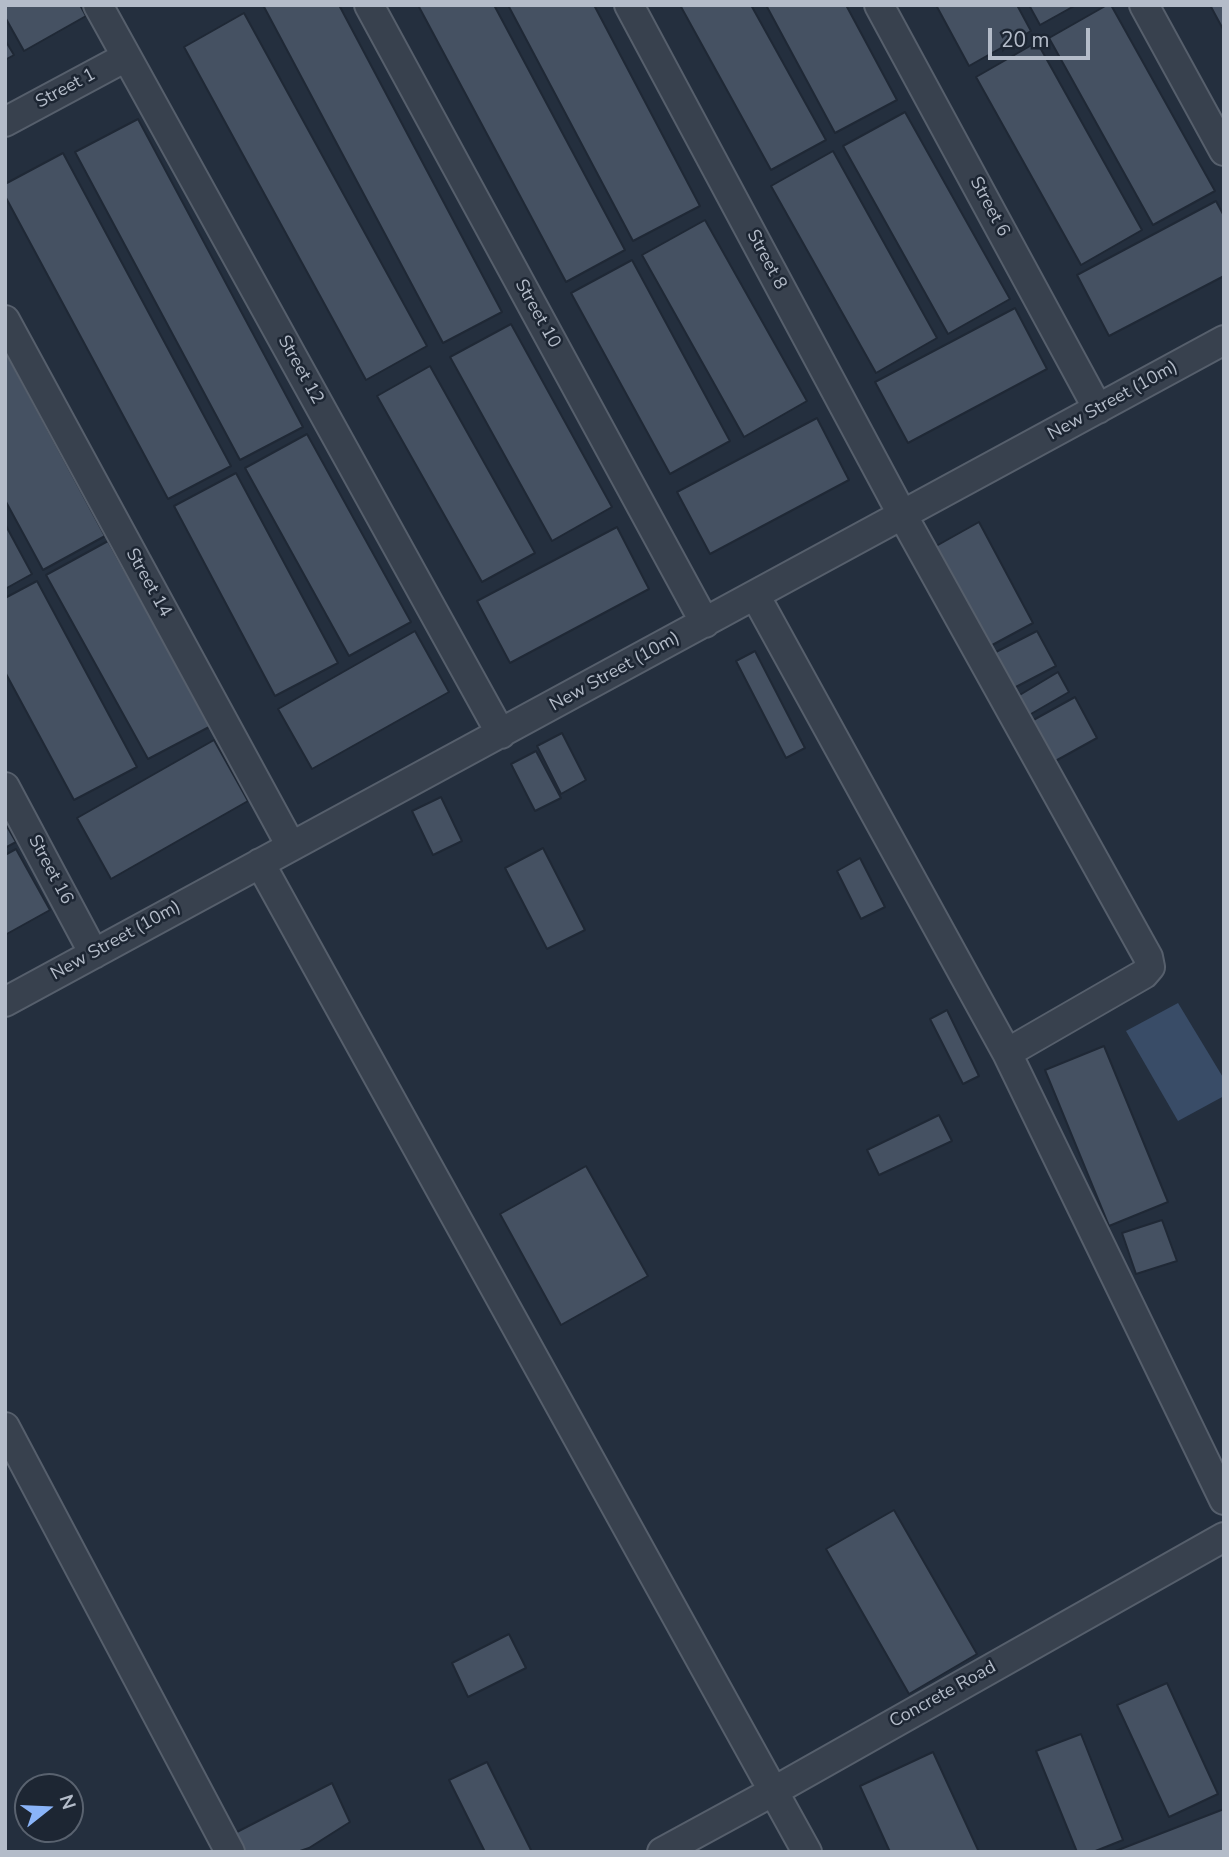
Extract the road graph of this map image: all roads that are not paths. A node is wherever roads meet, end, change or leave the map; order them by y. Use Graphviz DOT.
graph roads {
  1 [pos="98,5"];
  2 [pos="369,5"];
  3 [pos="629,5"];
  4 [pos="880,5"];
  5 [pos="1144,5"];
  6 [pos="127,57"];
  7 [pos="5,122"];
  8 [pos="1224,151"];
  9 [pos="5,320"];
  10 [pos="1224,340"];
  11 [pos="1098,409"];
  12 [pos="903,516"];
  13 [pos="755,595"];
  14 [pos="705,623"];
  15 [pos="501,734"];
  16 [pos="5,787"];
  17 [pos="291,846"];
  18 [pos="260,863"];
  19 [pos="94,954"];
  20 [pos="5,1002"];
  21 [pos="1007,1054"];
  22 [pos="5,1427"];
  23 [pos="1224,1500"];
  24 [pos="1224,1537"];
  25 [pos="774,1791"];
  26 [pos="230,1852"];
  27 [pos="662,1852"];
  28 [pos="807,1852"];
  1 -- 6 [label="street, Street 12"];
  2 -- 14 [label="street, Street 10"];
  3 -- 12 [label="street, Street 8"];
  4 -- 11 [label="street, Street 6"];
  5 -- 8 [label="street"];
  6 -- 7 [label="street, Street 1"];
  6 -- 15 [label="street, Street 12"];
  9 -- 17 [label="street, Street 14"];
  10 -- 11 [label="street, New Street (10m)"];
  11 -- 12 [label="street, New Street (10m)"];
  12 -- 13 [label="street, New Street (10m)"];
  12 -- 21 [label="street, Street 8"];
  13 -- 14 [label="street, New Street (10m)"];
  13 -- 21 [label="street"];
  14 -- 15 [label="street, New Street (10m)"];
  15 -- 17 [label="street, New Street (10m)"];
  16 -- 19 [label="street, Street 16"];
  17 -- 18 [label="street, New Street (10m)"];
  18 -- 19 [label="street, New Street (10m)"];
  18 -- 25 [label="street"];
  19 -- 20 [label="street, New Street (10m)"];
  21 -- 23 [label="street"];
  22 -- 26 [label="street"];
  24 -- 25 [label="street, Concrete Road"];
  25 -- 27 [label="street, Concrete Road"];
  25 -- 28 [label="street"];
}
